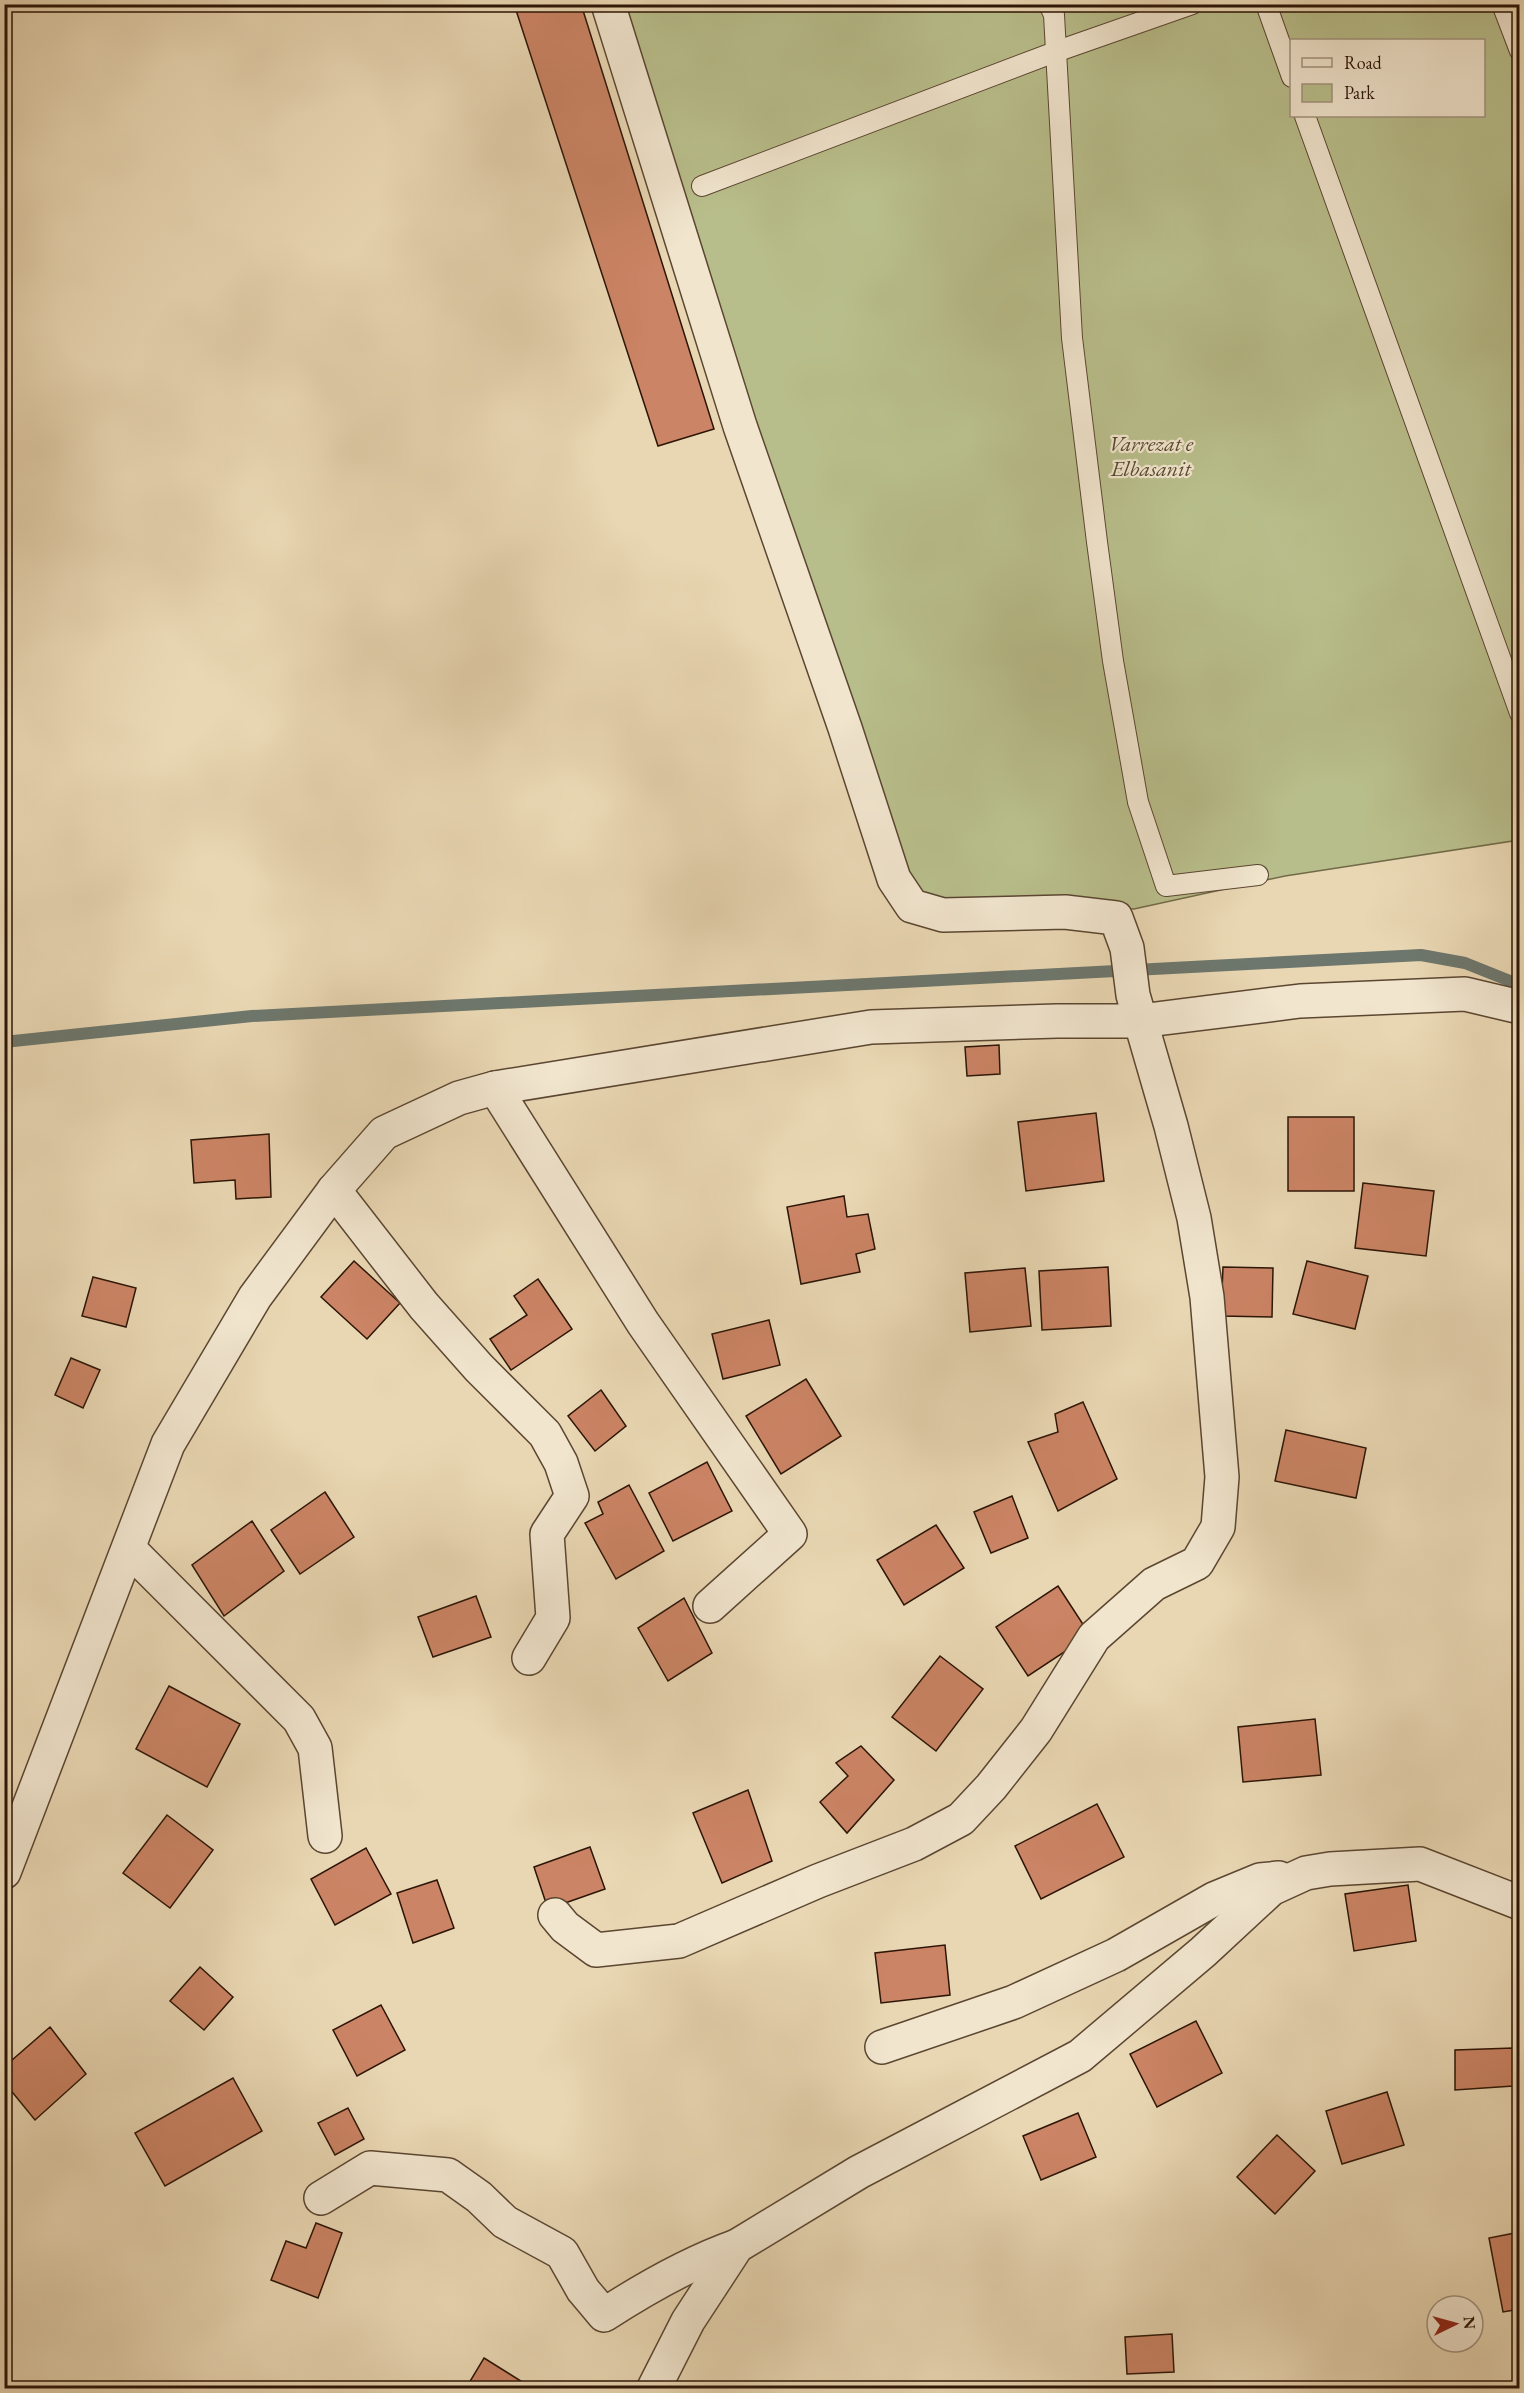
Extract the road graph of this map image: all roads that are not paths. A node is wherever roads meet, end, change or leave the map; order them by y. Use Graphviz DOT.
graph roads {
  1 [pos="608,4"];
  2 [pos="1049,4"];
  3 [pos="1192,4"];
  4 [pos="1266,4"];
  5 [pos="1502,4"];
  6 [pos="1520,51"];
  7 [pos="1054,52"];
  8 [pos="1290,71"];
  9 [pos="1305,117"];
  10 [pos="702,186"];
  11 [pos="1520,713"];
  12 [pos="1258,875"];
  13 [pos="1520,1007"];
  14 [pos="1137,1008"];
  15 [pos="495,1088"];
  16 [pos="334,1190"];
  17 [pos="130,1550"];
  18 [pos="710,1606"];
  19 [pos="529,1658"];
  20 [pos="325,1836"];
  21 [pos="4,1872"];
  22 [pos="1306,1874"];
  23 [pos="1520,1903"];
  24 [pos="555,1915"];
  25 [pos="882,2047"];
  26 [pos="321,2198"];
  27 [pos="737,2246"];
  28 [pos="654,2388"];
  1 -- 14 [label="street"];
  2 -- 7 [label="lane"];
  3 -- 7 [label="lane"];
  4 -- 8 [label="lane"];
  5 -- 6 [label="lane"];
  7 -- 10 [label="lane"];
  7 -- 12 [label="lane"];
  9 -- 11 [label="lane"];
  13 -- 14 [label="street"];
  14 -- 15 [label="street"];
  14 -- 24 [label="street"];
  15 -- 16 [label="street"];
  15 -- 18 [label="street"];
  16 -- 17 [label="street"];
  16 -- 19 [label="street"];
  17 -- 20 [label="street"];
  17 -- 21 [label="street"];
  22 -- 23 [label="street"];
  22 -- 25 [label="street"];
  22 -- 27 [label="street"];
  26 -- 27 [label="street"];
  27 -- 28 [label="street"];
}
